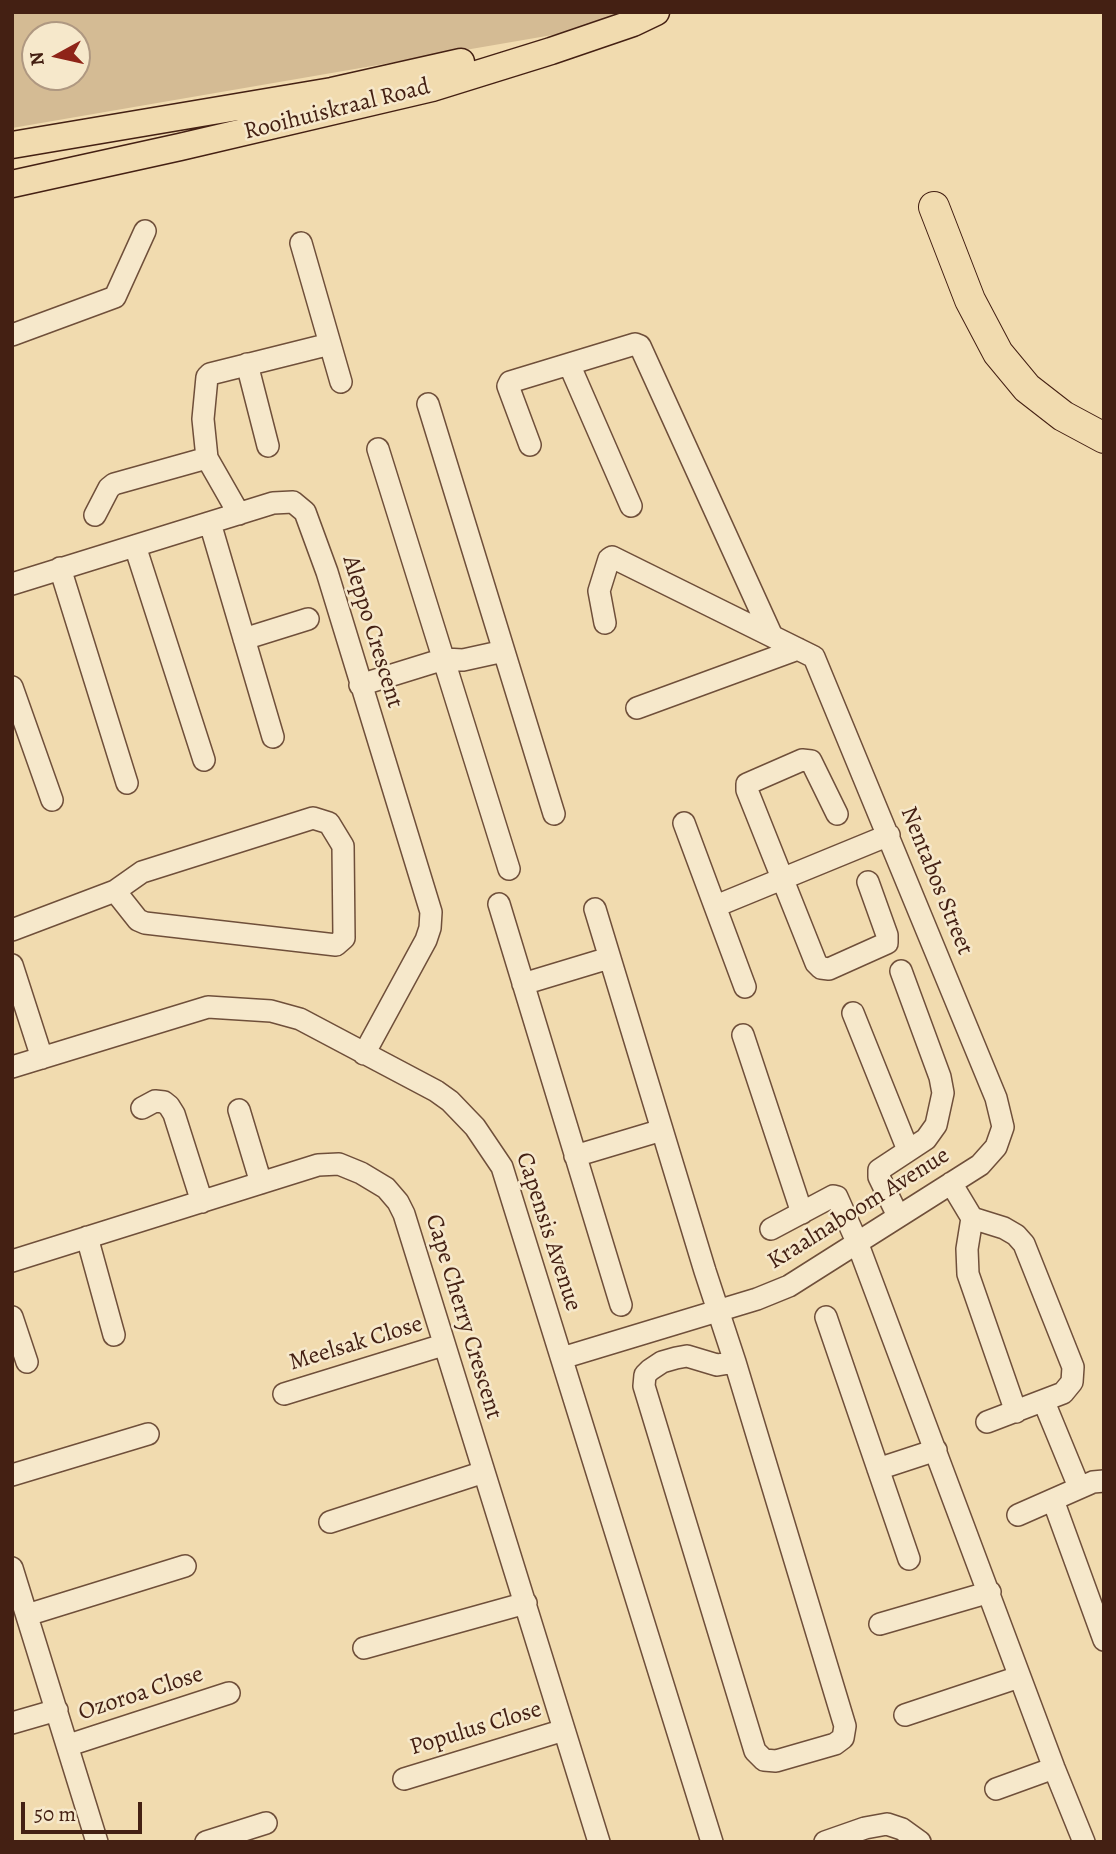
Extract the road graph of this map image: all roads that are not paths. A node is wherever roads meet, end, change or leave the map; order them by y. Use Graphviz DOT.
graph roads {
  1 [pos="649,12"];
  2 [pos="656,12"];
  3 [pos="12,145"];
  4 [pos="12,184"];
  5 [pos="934,207"];
  6 [pos="145,231"];
  7 [pos="301,243"];
  8 [pos="12,335"];
  9 [pos="330,344"];
  10 [pos="569,364"];
  11 [pos="247,365"];
  12 [pos="341,382"];
  13 [pos="428,404"];
  14 [pos="1104,438"];
  15 [pos="530,445"];
  16 [pos="268,446"];
  17 [pos="378,449"];
  18 [pos="207,458"];
  19 [pos="631,506"];
  20 [pos="239,514"];
  21 [pos="95,515"];
  22 [pos="209,523"];
  23 [pos="135,546"];
  24 [pos="60,568"];
  25 [pos="12,584"];
  26 [pos="308,619"];
  27 [pos="605,623"];
  28 [pos="772,636"];
  29 [pos="244,639"];
  30 [pos="504,651"];
  31 [pos="806,653"];
  32 [pos="444,659"];
  33 [pos="360,685"];
  34 [pos="12,687"];
  35 [pos="637,708"];
  36 [pos="273,737"];
  37 [pos="204,760"];
  38 [pos="127,783"];
  39 [pos="52,800"];
  40 [pos="554,814"];
  41 [pos="837,814"];
  42 [pos="684,823"];
  43 [pos="889,835"];
  44 [pos="509,869"];
  45 [pos="783,878"];
  46 [pos="867,882"];
  47 [pos="115,891"];
  48 [pos="499,904"];
  49 [pos="716,906"];
  50 [pos="595,909"];
  51 [pos="12,930"];
  52 [pos="609,958"];
  53 [pos="12,965"];
  54 [pos="901,971"];
  55 [pos="523,984"];
  56 [pos="745,987"];
  57 [pos="853,1013"];
  58 [pos="743,1035"];
  59 [pos="364,1054"];
  60 [pos="42,1058"];
  61 [pos="12,1067"];
  62 [pos="142,1108"];
  63 [pos="239,1110"];
  64 [pos="1003,1127"];
  65 [pos="662,1130"];
  66 [pos="908,1150"];
  67 [pos="575,1156"];
  68 [pos="261,1183"];
  69 [pos="951,1183"];
  70 [pos="202,1202"];
  71 [pos="802,1213"];
  72 [pos="898,1216"];
  73 [pos="972,1217"];
  74 [pos="771,1229"];
  75 [pos="91,1236"];
  76 [pos="858,1242"];
  77 [pos="12,1261"];
  78 [pos="116,1305"];
  79 [pos="621,1305"];
  80 [pos="718,1311"];
  81 [pos="12,1317"];
  82 [pos="826,1317"];
  83 [pos="114,1335"];
  84 [pos="443,1345"];
  85 [pos="562,1358"];
  86 [pos="27,1362"];
  87 [pos="735,1362"];
  88 [pos="284,1394"];
  89 [pos="1044,1402"];
  90 [pos="1016,1412"];
  91 [pos="987,1422"];
  92 [pos="148,1434"];
  93 [pos="936,1450"];
  94 [pos="878,1469"];
  95 [pos="484,1472"];
  96 [pos="12,1475"];
  97 [pos="1104,1481"];
  98 [pos="1079,1487"];
  99 [pos="1053,1500"];
  100 [pos="1018,1515"];
  101 [pos="330,1522"];
  102 [pos="909,1559"];
  103 [pos="185,1566"];
  104 [pos="12,1568"];
  105 [pos="990,1592"];
  106 [pos="526,1603"];
  107 [pos="27,1615"];
  108 [pos="880,1624"];
  109 [pos="1104,1640"];
  110 [pos="364,1648"];
  111 [pos="1019,1677"];
  112 [pos="229,1693"];
  113 [pos="57,1710"];
  114 [pos="905,1715"];
  115 [pos="12,1723"];
  116 [pos="564,1730"];
  117 [pos="69,1745"];
  118 [pos="1054,1769"];
  119 [pos="404,1779"];
  120 [pos="996,1789"];
  121 [pos="266,1823"];
  122 [pos="97,1842"];
  123 [pos="206,1842"];
  124 [pos="599,1842"];
  125 [pos="712,1842"];
  126 [pos="825,1842"];
  127 [pos="920,1842"];
  128 [pos="1084,1842"];
  1 -- 3 [label="main road, Rooihuiskraal Road"];
  2 -- 4 [label="main road, Rooihuiskraal Road"];
  5 -- 14 [label="highway"];
  6 -- 8 [label="street"];
  7 -- 9 [label="street"];
  9 -- 11 [label="street"];
  9 -- 12 [label="street"];
  10 -- 15 [label="street"];
  10 -- 19 [label="street"];
  10 -- 28 [label="street"];
  11 -- 16 [label="street"];
  11 -- 18 [label="street"];
  13 -- 30 [label="street"];
  17 -- 32 [label="street"];
  18 -- 20 [label="street"];
  18 -- 21 [label="street"];
  20 -- 22 [label="street, Aleppo Crescent"];
  20 -- 33 [label="street, Aleppo Crescent"];
  22 -- 23 [label="street, Aleppo Crescent"];
  22 -- 29 [label="street"];
  23 -- 24 [label="street, Aleppo Crescent"];
  23 -- 37 [label="street"];
  24 -- 25 [label="street, Aleppo Crescent"];
  24 -- 38 [label="street"];
  26 -- 29 [label="street"];
  27 -- 28 [label="street"];
  28 -- 31 [label="street"];
  29 -- 36 [label="street"];
  30 -- 32 [label="street"];
  30 -- 40 [label="street"];
  31 -- 35 [label="street"];
  31 -- 43 [label="street, Nentabos Street"];
  32 -- 33 [label="street"];
  32 -- 44 [label="street"];
  33 -- 59 [label="street, Aleppo Crescent"];
  34 -- 39 [label="street"];
  41 -- 45 [label="street"];
  42 -- 49 [label="street"];
  43 -- 45 [label="street"];
  43 -- 64 [label="street, Nentabos Street"];
  45 -- 46 [label="street"];
  45 -- 49 [label="street"];
  47 -- 47 [label="street"];
  47 -- 51 [label="street"];
  48 -- 55 [label="street"];
  49 -- 56 [label="street"];
  50 -- 52 [label="street"];
  52 -- 55 [label="street"];
  52 -- 65 [label="street"];
  53 -- 60 [label="street"];
  54 -- 66 [label="street"];
  55 -- 67 [label="street"];
  57 -- 66 [label="street"];
  58 -- 71 [label="street"];
  59 -- 60 [label="street, Capensis Avenue"];
  59 -- 85 [label="street, Capensis Avenue"];
  60 -- 61 [label="street, Capensis Avenue"];
  62 -- 70 [label="street"];
  63 -- 68 [label="street"];
  64 -- 69 [label="street, Kraalnaboom Avenue"];
  65 -- 67 [label="street"];
  65 -- 80 [label="street"];
  66 -- 72 [label="street"];
  67 -- 79 [label="street"];
  68 -- 70 [label="street, Cape Cherry Crescent"];
  68 -- 84 [label="street, Cape Cherry Crescent"];
  69 -- 72 [label="street, Kraalnaboom Avenue"];
  69 -- 73 [label="street"];
  70 -- 75 [label="street, Cape Cherry Crescent"];
  71 -- 74 [label="street"];
  71 -- 76 [label="street"];
  72 -- 76 [label="street, Kraalnaboom Avenue"];
  73 -- 89 [label="street"];
  73 -- 90 [label="street"];
  75 -- 77 [label="street, Cape Cherry Crescent"];
  75 -- 78 [label="street"];
  75 -- 83 [label="street"];
  76 -- 80 [label="street, Kraalnaboom Avenue"];
  76 -- 93 [label="street"];
  80 -- 85 [label="street, Kraalnaboom Avenue"];
  80 -- 87 [label="street"];
  81 -- 86 [label="street"];
  82 -- 94 [label="street"];
  84 -- 88 [label="street, Meelsak Close"];
  84 -- 95 [label="street, Cape Cherry Crescent"];
  85 -- 125 [label="street, Capensis Avenue"];
  87 -- 87 [label="street"];
  89 -- 90 [label="street"];
  89 -- 98 [label="street"];
  90 -- 91 [label="street"];
  92 -- 96 [label="street"];
  93 -- 94 [label="street"];
  93 -- 105 [label="street"];
  94 -- 102 [label="street"];
  95 -- 101 [label="street"];
  95 -- 106 [label="street, Cape Cherry Crescent"];
  97 -- 98 [label="street"];
  98 -- 99 [label="street"];
  99 -- 100 [label="street"];
  99 -- 109 [label="street"];
  103 -- 107 [label="street"];
  104 -- 107 [label="street"];
  105 -- 108 [label="street"];
  105 -- 111 [label="street"];
  106 -- 110 [label="street"];
  106 -- 116 [label="street, Cape Cherry Crescent"];
  107 -- 113 [label="street"];
  111 -- 114 [label="street"];
  111 -- 118 [label="street"];
  112 -- 117 [label="street, Ozoroa Close"];
  113 -- 115 [label="street"];
  113 -- 117 [label="street"];
  116 -- 119 [label="street, Populus Close"];
  116 -- 124 [label="street, Cape Cherry Crescent"];
  117 -- 122 [label="street"];
  118 -- 120 [label="street"];
  118 -- 128 [label="street"];
  121 -- 123 [label="street"];
  126 -- 127 [label="street"];
}
